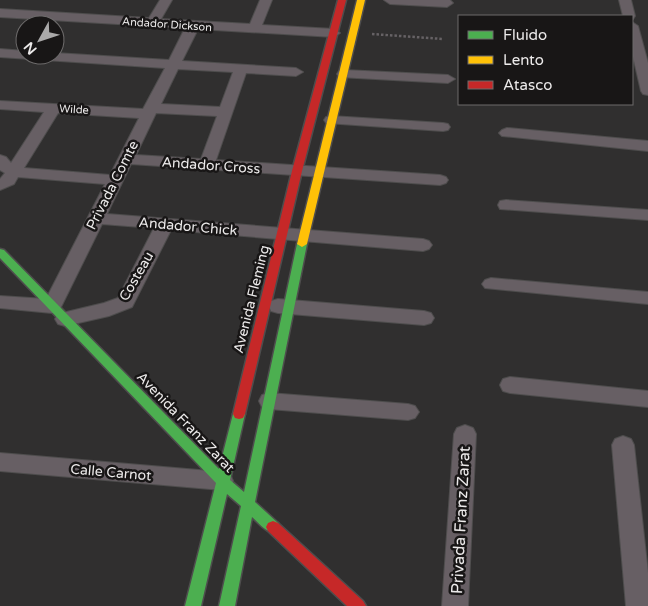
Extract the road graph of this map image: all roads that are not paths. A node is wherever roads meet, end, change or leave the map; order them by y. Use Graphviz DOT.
graph roads {
  1 [pos="166,0"];
  2 [pos="266,0"];
  3 [pos="342,0"];
  4 [pos="362,0"];
  5 [pos="390,0"];
  6 [pos="625,0"];
  7 [pos="447,3"];
  8 [pos="0,13"];
  9 [pos="629,15"];
  10 [pos="152,23"];
  11 [pos="193,25"];
  12 [pos="254,29"];
  13 [pos="633,29"];
  14 [pos="334,33"];
  15 [pos="0,53"];
  16 [pos="15,54"];
  17 [pos="65,57"];
  18 [pos="645,63"];
  19 [pos="173,64"];
  20 [pos="241,68"];
  21 [pos="296,72"];
  22 [pos="344,74"];
  23 [pos="448,80"];
  24 [pos="633,86"];
  25 [pos="648,89"];
  26 [pos="0,104"];
  27 [pos="54,108"];
  28 [pos="149,111"];
  29 [pos="225,112"];
  30 [pos="331,120"];
  31 [pos="443,127"];
  32 [pos="507,133"];
  33 [pos="648,146"];
  34 [pos="125,158"];
  35 [pos="0,160"];
  36 [pos="207,164"];
  37 [pos="297,171"];
  38 [pos="14,172"];
  39 [pos="318,172"];
  40 [pos="114,180"];
  41 [pos="440,180"];
  42 [pos="0,186"];
  43 [pos="506,205"];
  44 [pos="648,215"];
  45 [pos="95,218"];
  46 [pos="165,224"];
  47 [pos="282,233"];
  48 [pos="304,235"];
  49 [pos="423,244"];
  50 [pos="0,252"];
  51 [pos="491,284"];
  52 [pos="648,298"];
  53 [pos="0,302"];
  54 [pos="265,305"];
  55 [pos="290,307"];
  56 [pos="58,313"];
  57 [pos="424,318"];
  58 [pos="510,385"];
  59 [pos="648,399"];
  60 [pos="269,401"];
  61 [pos="408,412"];
  62 [pos="466,434"];
  63 [pos="623,445"];
  64 [pos="0,462"];
  65 [pos="222,482"];
  66 [pos="250,505"];
  67 [pos="193,606"];
  68 [pos="227,606"];
  69 [pos="358,606"];
  70 [pos="455,606"];
  71 [pos="639,606"];
  1 -- 10 [label="street"];
  2 -- 12 [label="street"];
  3 -- 14 [label="street, Avenida Fleming"];
  4 -- 22 [label="street"];
  5 -- 7 [label="street"];
  6 -- 9 [label="street"];
  8 -- 10 [label="street, Andador Dickson"];
  10 -- 11 [label="street, Andador Dickson"];
  11 -- 12 [label="street, Andador Dickson"];
  11 -- 19 [label="street, Privada Comte"];
  12 -- 14 [label="street, Andador Dickson"];
  13 -- 18 [label="street"];
  14 -- 37 [label="street, Avenida Fleming"];
  15 -- 16 [label="street"];
  17 -- 19 [label="street"];
  18 -- 25 [label="street"];
  19 -- 20 [label="street"];
  19 -- 28 [label="street, Privada Comte"];
  20 -- 21 [label="street"];
  20 -- 29 [label="street"];
  22 -- 23 [label="street"];
  22 -- 30 [label="street"];
  24 -- 25 [label="street"];
  26 -- 27 [label="street, Wilde"];
  27 -- 28 [label="street, Wilde"];
  27 -- 38 [label="street"];
  28 -- 29 [label="street, Wilde"];
  28 -- 34 [label="street, Privada Comte"];
  29 -- 36 [label="street"];
  30 -- 31 [label="street"];
  30 -- 39 [label="street"];
  32 -- 33 [label="street"];
  34 -- 36 [label="street, Andador Cross"];
  34 -- 40 [label="street, Privada Comte"];
  35 -- 38 [label="street"];
  36 -- 37 [label="street, Andador Cross"];
  37 -- 39 [label="street, Andador Cross"];
  37 -- 47 [label="street, Avenida Fleming"];
  38 -- 40 [label="street"];
  38 -- 42 [label="street"];
  39 -- 41 [label="street, Andador Cross"];
  39 -- 48 [label="street"];
  40 -- 45 [label="street, Privada Comte"];
  43 -- 44 [label="street"];
  45 -- 46 [label="street, Andador Chick"];
  45 -- 56 [label="street, Privada Comte"];
  46 -- 47 [label="street, Andador Chick"];
  46 -- 56 [label="street, Costeau"];
  47 -- 48 [label="street"];
  47 -- 54 [label="street, Avenida Fleming"];
  48 -- 49 [label="street"];
  48 -- 55 [label="street"];
  50 -- 56 [label="street, Avenida Franz Zarat"];
  51 -- 52 [label="street"];
  53 -- 56 [label="street, Costeau"];
  54 -- 55 [label="street"];
  54 -- 65 [label="street, Avenida Fleming"];
  55 -- 57 [label="street"];
  55 -- 60 [label="street"];
  56 -- 65 [label="street, Avenida Franz Zarat"];
  58 -- 59 [label="street"];
  60 -- 61 [label="street"];
  60 -- 66 [label="street"];
  62 -- 70 [label="street, Privada Franz Zarat"];
  63 -- 71 [label="street"];
  64 -- 65 [label="street, Calle Carnot"];
  65 -- 66 [label="street, Avenida Franz Zarat"];
  65 -- 67 [label="street, Avenida Fleming"];
  66 -- 68 [label="street"];
  66 -- 69 [label="street, Avenida Franz Zarat"];
}
